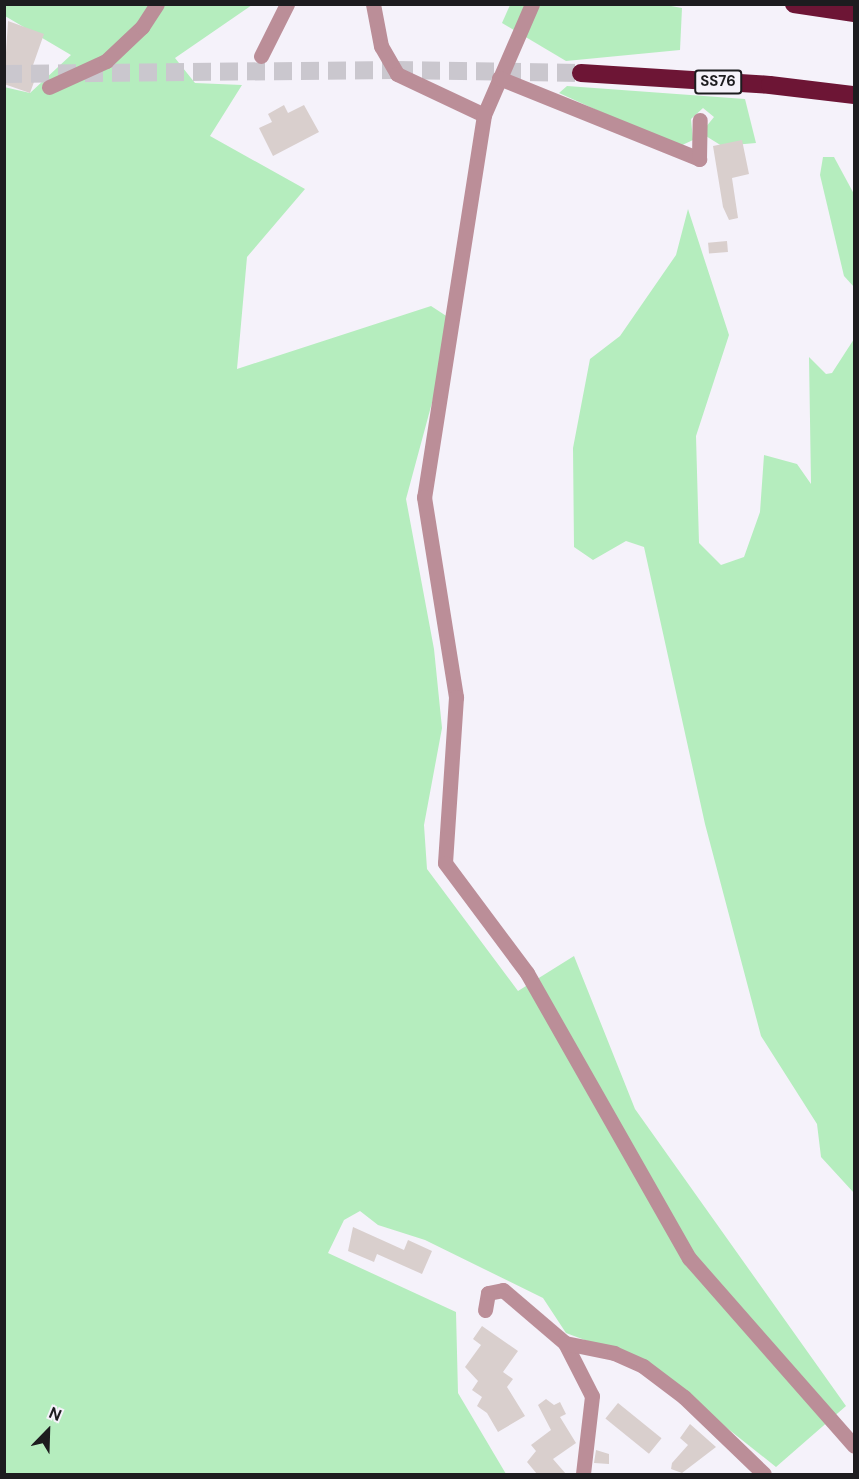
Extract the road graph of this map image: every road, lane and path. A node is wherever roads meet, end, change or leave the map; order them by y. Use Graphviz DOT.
graph roads {
  1 [pos="157,4"];
  2 [pos="287,4"];
  3 [pos="374,4"];
  4 [pos="794,4"];
  5 [pos="529,9"];
  6 [pos="855,13"];
  7 [pos="261,56"];
  8 [pos="581,73"];
  9 [pos="499,78"];
  10 [pos="49,87"];
  11 [pos="855,95"];
  12 [pos="484,115"];
  13 [pos="700,120"];
  14 [pos="485,1310"];
  15 [pos="565,1343"];
  16 [pos="855,1446"];
  17 [pos="583,1474"];
  18 [pos="764,1474"];
  1 -- 10 [label="street"];
  2 -- 7 [label="street"];
  3 -- 12 [label="street"];
  4 -- 6 [label="highway"];
  5 -- 9 [label="street"];
  8 -- 11 [label="highway, SS76"];
  9 -- 12 [label="street"];
  9 -- 13 [label="street"];
  12 -- 16 [label="street"];
  14 -- 15 [label="street"];
  15 -- 17 [label="street"];
  15 -- 18 [label="street"];
}
